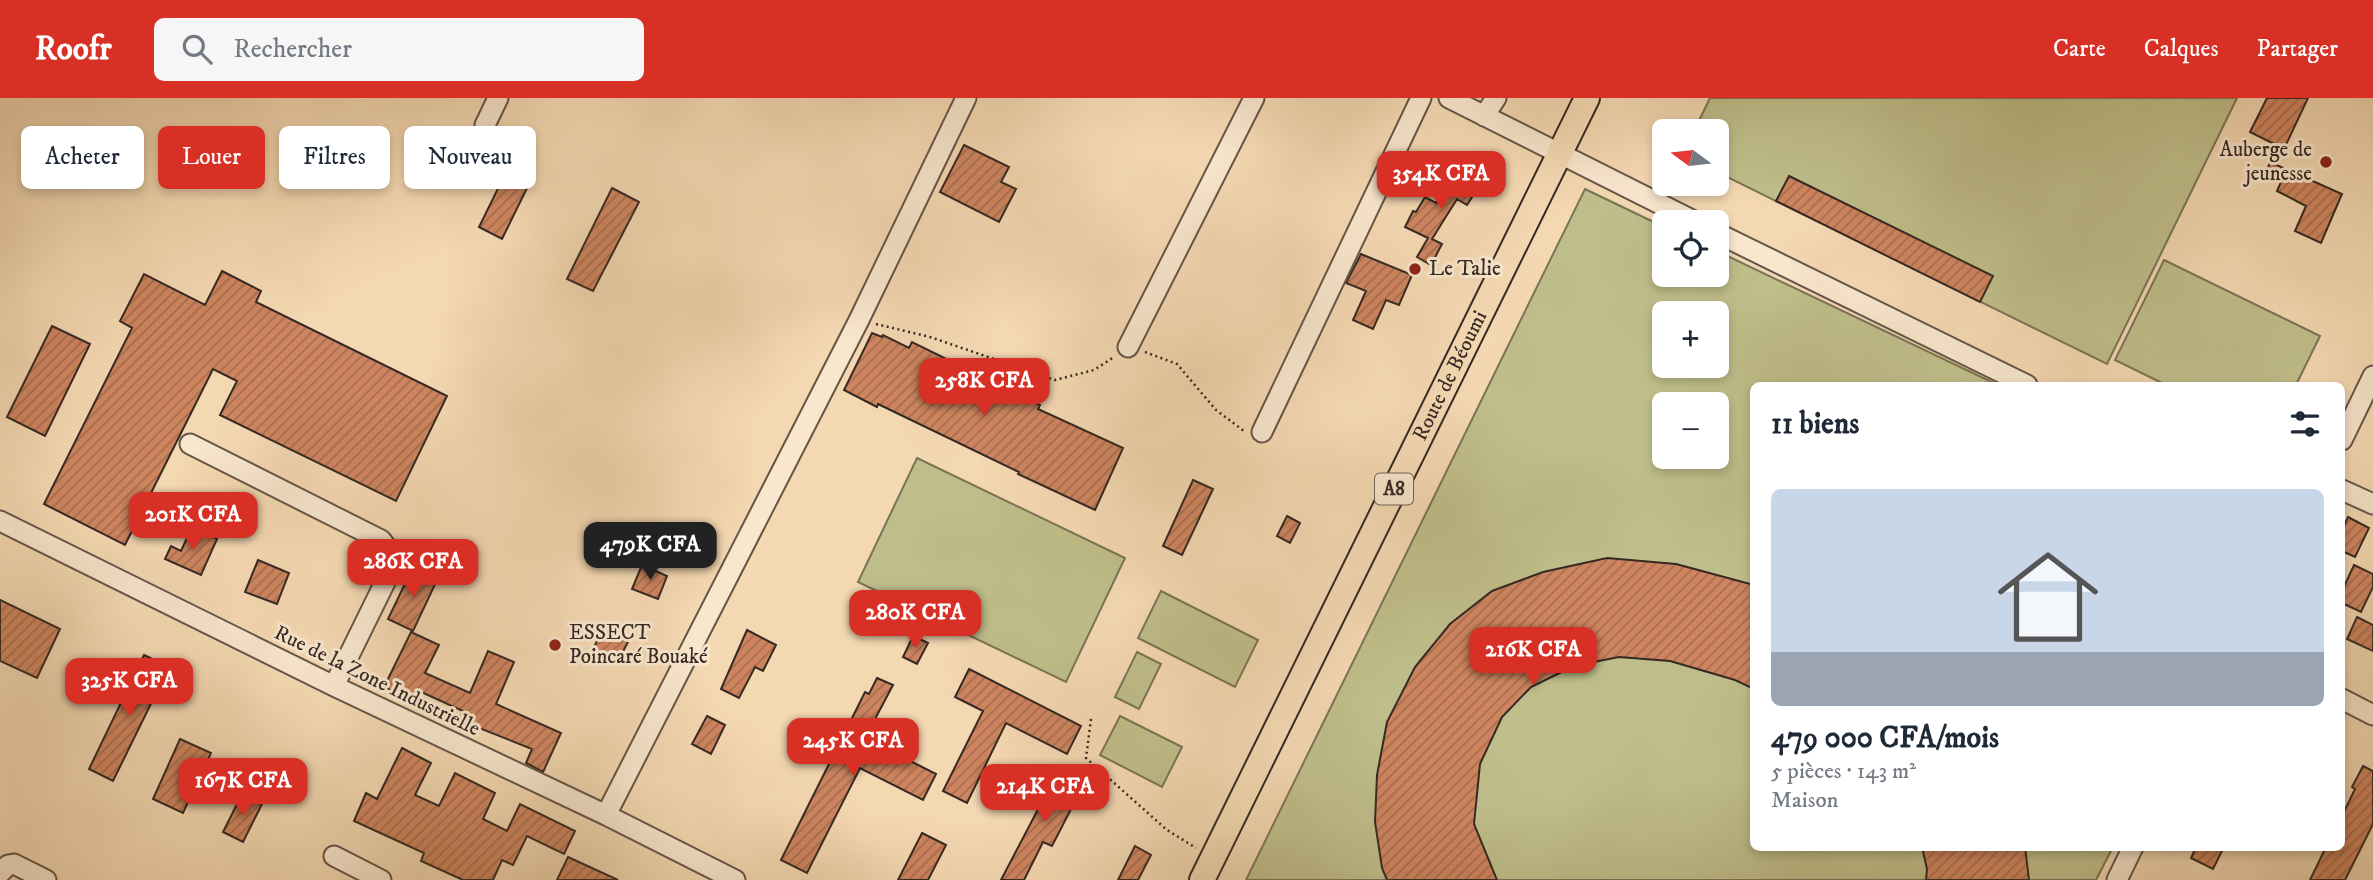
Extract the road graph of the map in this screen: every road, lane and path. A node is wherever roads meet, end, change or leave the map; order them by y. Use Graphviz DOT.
graph roads {
  1 [pos="498,98"];
  2 [pos="966,98"];
  3 [pos="1254,98"];
  4 [pos="1420,98"];
  5 [pos="1449,98"];
  6 [pos="1496,98"];
  7 [pos="1586,98"];
  8 [pos="1484,116"];
  9 [pos="485,125"];
  10 [pos="1559,154"];
  11 [pos="1672,210"];
  12 [pos="1729,239"];
  13 [pos="859,320"];
  14 [pos="1128,347"];
  15 [pos="2373,376"];
  16 [pos="2021,382"];
  17 [pos="1262,432"];
  18 [pos="2345,434"];
  19 [pos="190,444"];
  20 [pos="2345,491"];
  21 [pos="2373,503"];
  22 [pos="0,521"];
  23 [pos="334,687"];
  24 [pos="2345,701"];
  25 [pos="2373,715"];
  26 [pos="1091,719"];
  27 [pos="606,815"];
  28 [pos="2131,851"];
  29 [pos="334,856"];
  30 [pos="1207,869"];
  31 [pos="0,873"];
  32 [pos="46,880"];
  33 [pos="381,880"];
  34 [pos="735,880"];
  35 [pos="2117,880"];
  1 -- 9 [label="street"];
  2 -- 13 [label="street"];
  3 -- 14 [label="street"];
  4 -- 17 [label="street"];
  5 -- 8 [label="street"];
  6 -- 8 [label="street"];
  7 -- 10 [label="main road, Route de Béoumi / A8"];
  8 -- 10 [label="street"];
  10 -- 11 [label="street"];
  10 -- 30 [label="main road, Route de Béoumi / A8"];
  12 -- 16 [label="street"];
  13 -- 14 [label="path"];
  13 -- 27 [label="street"];
  14 -- 17 [label="path"];
  15 -- 18 [label="street"];
  19 -- 23 [label="street"];
  20 -- 21 [label="street"];
  22 -- 23 [label="street, Rue de la Zone Industrielle"];
  23 -- 27 [label="street, Rue de la Zone Industrielle"];
  24 -- 25 [label="street"];
  26 -- 30 [label="path"];
  27 -- 34 [label="street, Rue de la Zone Industrielle"];
  28 -- 35 [label="street"];
  29 -- 33 [label="street"];
  31 -- 32 [label="street"];
}
